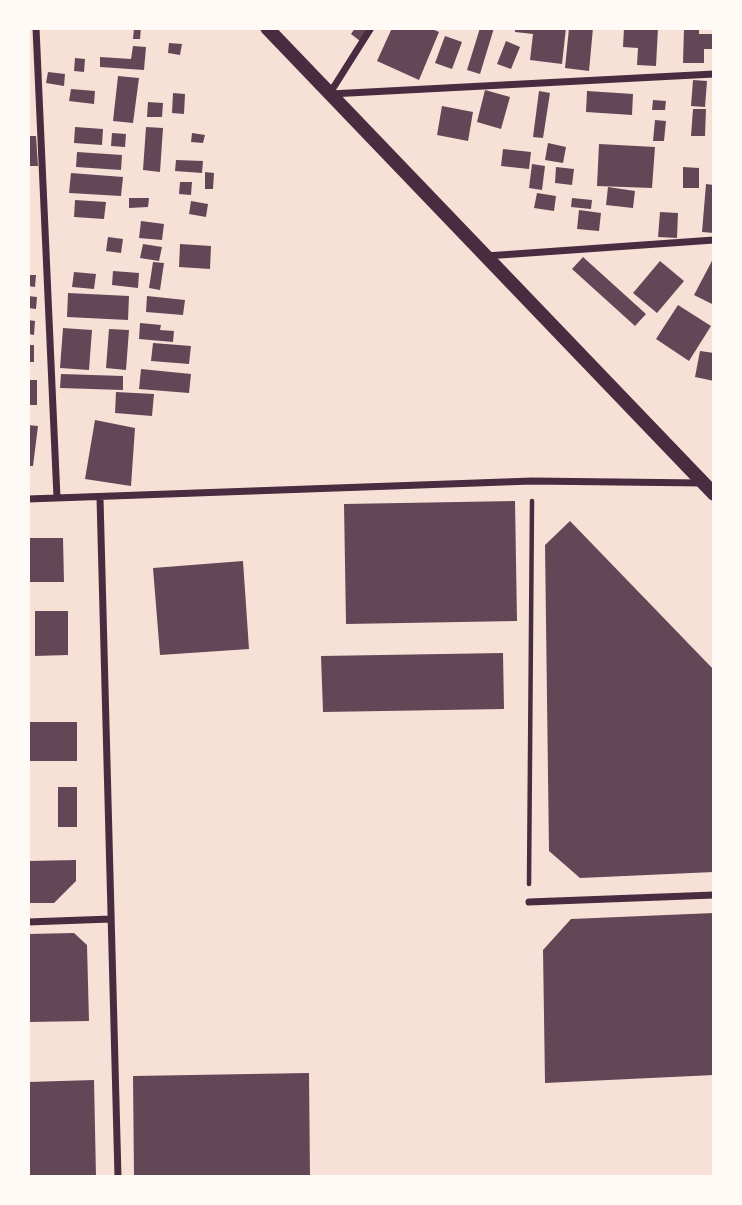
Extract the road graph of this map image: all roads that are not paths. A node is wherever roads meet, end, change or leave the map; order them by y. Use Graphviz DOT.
graph roads {
  1 [pos="36,28"];
  2 [pos="267,28"];
  3 [pos="371,28"];
  4 [pos="714,74"];
  5 [pos="329,94"];
  6 [pos="714,240"];
  7 [pos="485,256"];
  8 [pos="702,483"];
  9 [pos="714,494"];
  10 [pos="57,498"];
  11 [pos="100,498"];
  12 [pos="28,499"];
  13 [pos="714,895"];
  14 [pos="529,902"];
  15 [pos="111,919"];
  16 [pos="28,922"];
  17 [pos="118,1177"];
  1 -- 10 [label="street"];
  2 -- 5 [label="main road"];
  3 -- 5 [label="street"];
  4 -- 5 [label="street"];
  5 -- 7 [label="main road"];
  6 -- 7 [label="street"];
  7 -- 8 [label="main road"];
  8 -- 9 [label="main road"];
  8 -- 11 [label="street"];
  10 -- 11 [label="street"];
  10 -- 12 [label="street"];
  11 -- 15 [label="street"];
  13 -- 14 [label="street"];
  15 -- 16 [label="street"];
  15 -- 17 [label="street"];
}
